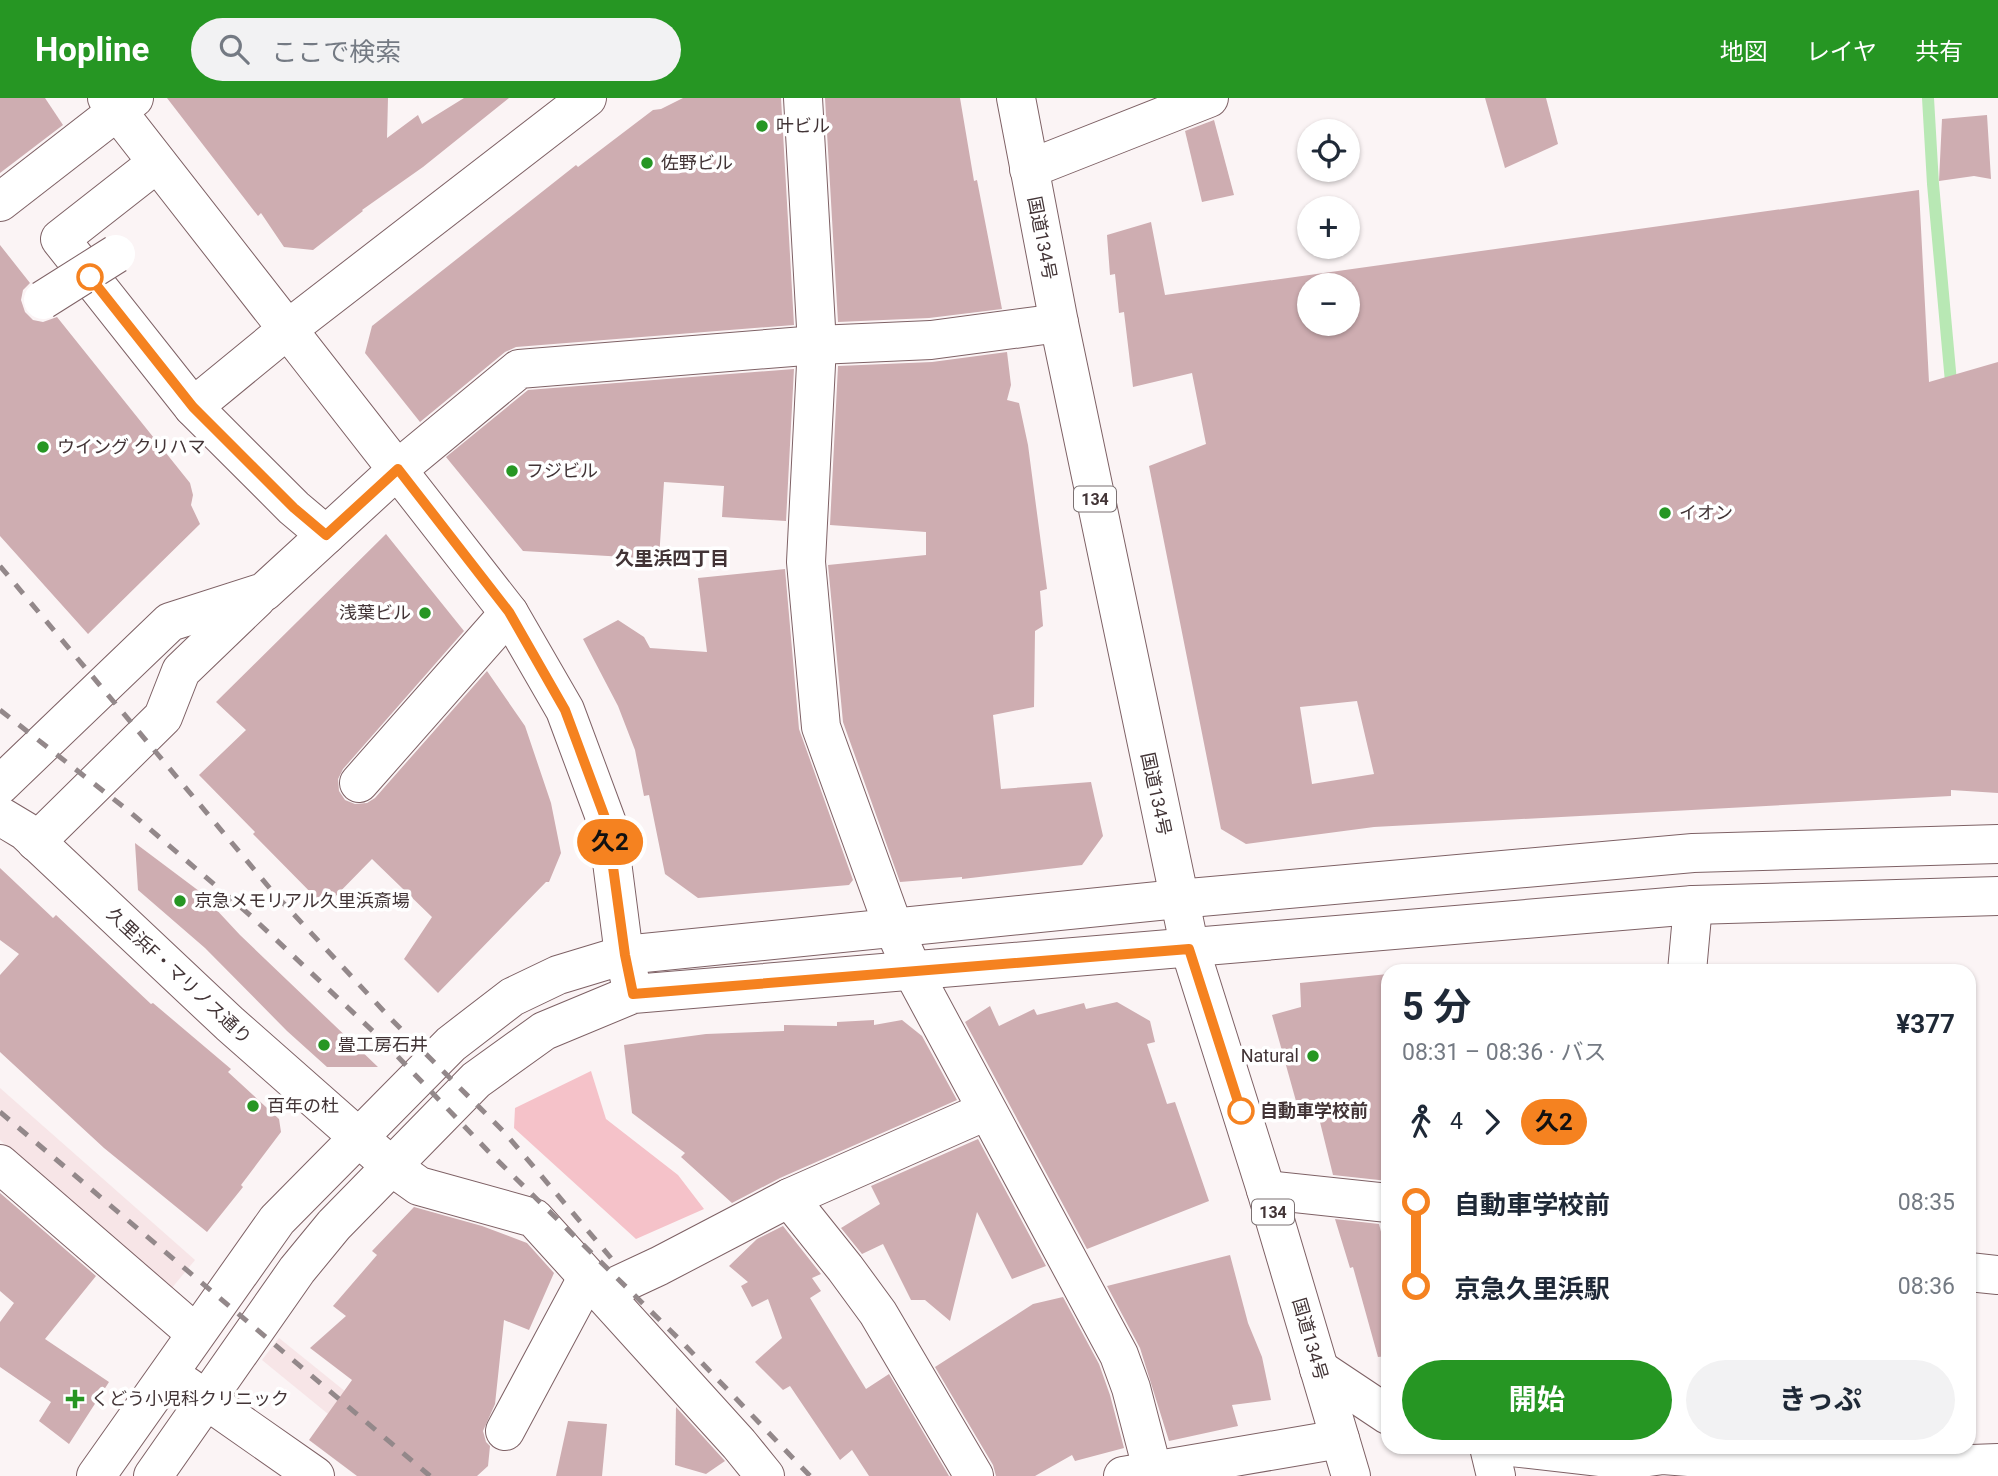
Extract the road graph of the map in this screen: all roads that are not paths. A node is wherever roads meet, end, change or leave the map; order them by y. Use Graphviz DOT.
graph roads {
  1 [pos="587,98"];
  2 [pos="803,98"];
  3 [pos="1016,98"];
  4 [pos="1209,98"];
  5 [pos="119,102"];
  6 [pos="157,163"];
  7 [pos="1029,169"];
  8 [pos="0,202"];
  9 [pos="116,254"];
  10 [pos="43,300"];
  11 [pos="1059,323"];
  12 [pos="288,328"];
  13 [pos="817,345"];
  14 [pos="193,407"];
  15 [pos="398,469"];
  16 [pos="326,535"];
  17 [pos="264,592"];
  18 [pos="509,612"];
  19 [pos="359,783"];
  20 [pos="0,785"];
  21 [pos="0,816"];
  22 [pos="36,842"];
  23 [pos="1998,844"];
  24 [pos="1998,896"];
  25 [pos="1178,899"];
  26 [pos="1693,905"];
  27 [pos="893,926"];
  28 [pos="1189,949"];
  29 [pos="625,955"];
  30 [pos="1688,964"];
  31 [pos="913,972"];
  32 [pos="633,994"];
  33 [pos="986,1111"];
  34 [pos="359,1136"];
  35 [pos="0,1164"];
  36 [pos="391,1166"];
  37 [pos="1266,1190"];
  38 [pos="789,1198"];
  39 [pos="1381,1202"];
  40 [pos="1976,1273"];
  41 [pos="1998,1275"];
  42 [pos="594,1286"];
  43 [pos="195,1333"];
  44 [pos="1319,1369"];
  45 [pos="169,1374"];
  46 [pos="205,1400"];
  47 [pos="1381,1410"];
  48 [pos="505,1431"];
  49 [pos="1340,1438"];
  50 [pos="1491,1454"];
  51 [pos="1573,1454"];
  52 [pos="1651,1459"];
  53 [pos="1998,1463"];
  54 [pos="1780,1469"];
  55 [pos="1143,1474"];
  56 [pos="96,1476"];
  57 [pos="153,1476"];
  58 [pos="315,1476"];
  59 [pos="765,1476"];
  60 [pos="974,1476"];
  61 [pos="1351,1476"];
  62 [pos="1496,1476"];
  1 -- 12 [label="main road"];
  2 -- 13 [label="main road"];
  3 -- 7 [label="main road, 国道134号 / 134"];
  4 -- 7 [label="main road"];
  5 -- 6 [label="main road"];
  5 -- 8 [label="main road"];
  6 -- 12 [label="main road"];
  6 -- 14 [label="main road"];
  7 -- 11 [label="main road, 国道134号 / 134"];
  9 -- 10 [label="main road, bridge"];
  11 -- 13 [label="main road"];
  11 -- 25 [label="main road, 国道134号 / 134"];
  12 -- 14 [label="main road"];
  12 -- 15 [label="main road"];
  13 -- 15 [label="main road"];
  13 -- 27 [label="main road"];
  14 -- 16 [label="main road"];
  15 -- 16 [label="main road"];
  15 -- 18 [label="main road"];
  16 -- 17 [label="main road"];
  17 -- 20 [label="main road"];
  17 -- 22 [label="main road"];
  18 -- 19 [label="main road"];
  18 -- 29 [label="main road"];
  21 -- 22 [label="main road, 久里浜F・マリノス通り"];
  22 -- 34 [label="main road, 久里浜F・マリノス通り"];
  23 -- 25 [label="main road"];
  24 -- 26 [label="main road"];
  25 -- 27 [label="main road"];
  25 -- 28 [label="main road, 国道134号 / 134"];
  26 -- 28 [label="main road"];
  26 -- 30 [label="main road"];
  27 -- 29 [label="main road"];
  27 -- 31 [label="main road"];
  28 -- 31 [label="main road"];
  28 -- 37 [label="main road, 国道134号 / 134"];
  29 -- 32 [label="main road"];
  29 -- 34 [label="main road"];
  31 -- 32 [label="main road"];
  31 -- 33 [label="main road"];
  32 -- 36 [label="main road"];
  33 -- 38 [label="main road"];
  33 -- 55 [label="main road"];
  34 -- 36 [label="main road, 久里浜F・マリノス通り"];
  34 -- 43 [label="main road"];
  35 -- 43 [label="main road"];
  36 -- 42 [label="main road, 久里浜F・マリノス通り"];
  36 -- 46 [label="main road"];
  37 -- 39 [label="main road"];
  37 -- 44 [label="main road, 国道134号 / 134"];
  38 -- 42 [label="main road"];
  38 -- 60 [label="main road"];
  40 -- 41 [label="main road"];
  42 -- 48 [label="main road"];
  42 -- 59 [label="main road, 久里浜F・マリノス通り"];
  43 -- 45 [label="main road"];
  44 -- 47 [label="main road"];
  44 -- 49 [label="main road, 国道134号 / 134"];
  45 -- 46 [label="main road"];
  45 -- 56 [label="main road"];
  46 -- 57 [label="main road"];
  46 -- 58 [label="main road"];
  49 -- 55 [label="main road"];
  49 -- 61 [label="main road, 国道134号 / 134"];
  50 -- 62 [label="main road"];
  51 -- 52 [label="main road"];
  52 -- 54 [label="main road"];
  53 -- 54 [label="main road"];
}
